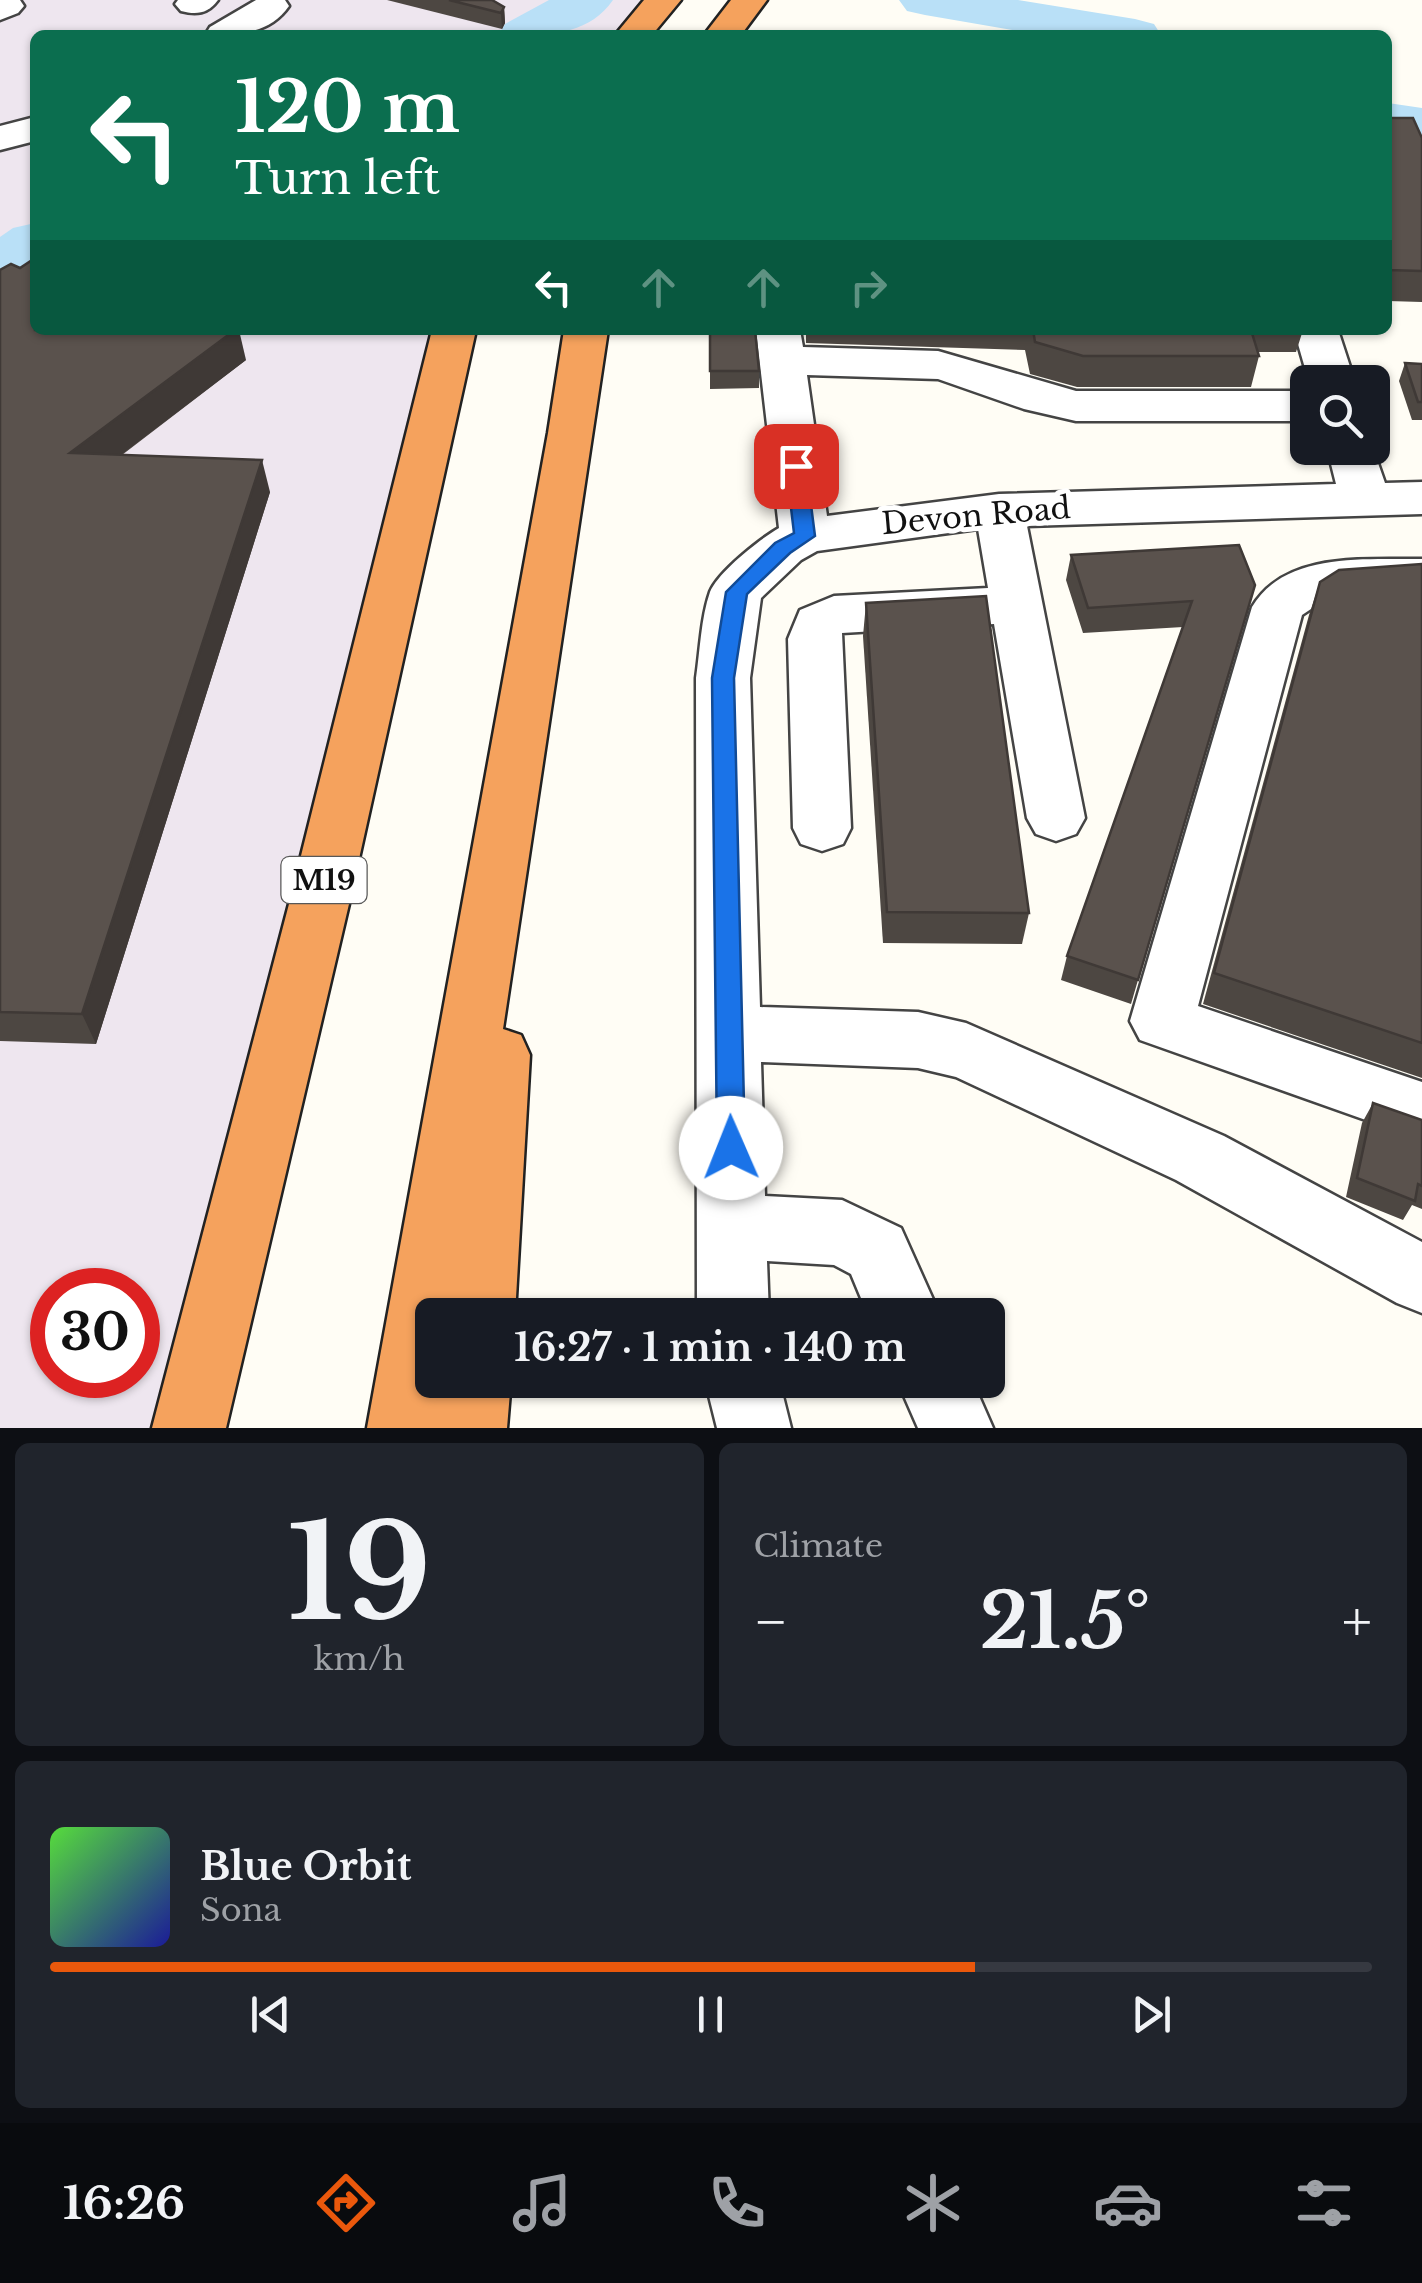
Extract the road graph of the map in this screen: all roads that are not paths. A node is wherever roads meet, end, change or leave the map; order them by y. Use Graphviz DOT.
graph roads {
  1 [pos="663,0"];
  2 [pos="750,0"];
  3 [pos="271,6"];
  4 [pos="231,30"];
  5 [pos="638,30"];
  6 [pos="726,30"];
  7 [pos="30,130"];
  8 [pos="0,138"];
  9 [pos="453,335"];
  10 [pos="585,335"];
  11 [pos="1318,335"];
  12 [pos="780,345"];
  13 [pos="1327,365"];
  14 [pos="1290,406"];
  15 [pos="1358,473"];
  16 [pos="1422,498"];
  17 [pos="999,510"];
  18 [pos="805,536"];
  19 [pos="1422,577"];
  20 [pos="1018,605"];
  21 [pos="1056,818"];
  22 [pos="822,828"];
  23 [pos="496,892"];
  24 [pos="729,1033"];
  25 [pos="1422,1111"];
  26 [pos="732,1226"];
  27 [pos="1422,1279"];
  28 [pos="481,1298"];
  29 [pos="733,1298"];
  30 [pos="897,1298"];
  31 [pos="472,1398"];
  32 [pos="746,1398"];
  33 [pos="942,1398"];
  34 [pos="181,1412"];
  35 [pos="404,1428"];
  36 [pos="470,1428"];
  37 [pos="754,1428"];
  38 [pos="956,1428"];
  1 -- 5 [label="highway"];
  2 -- 6 [label="highway"];
  3 -- 4 [label="street"];
  7 -- 8 [label="street"];
  9 -- 34 [label="highway, M19"];
  10 -- 23 [label="highway"];
  11 -- 13 [label="street"];
  12 -- 14 [label="street"];
  12 -- 18 [label="street"];
  15 -- 16 [label="street, Devon Road"];
  15 -- 17 [label="street, Devon Road"];
  17 -- 18 [label="street, Devon Road"];
  17 -- 20 [label="street"];
  18 -- 24 [label="street, Devon Road"];
  19 -- 25 [label="street"];
  20 -- 21 [label="street"];
  20 -- 22 [label="street"];
  23 -- 28 [label="highway"];
  23 -- 35 [label="highway"];
  24 -- 26 [label="street, Devon Road"];
  24 -- 27 [label="street"];
  26 -- 29 [label="street, Devon Road"];
  26 -- 30 [label="street"];
  31 -- 36 [label="highway"];
  32 -- 37 [label="street"];
  33 -- 38 [label="street"];
}
